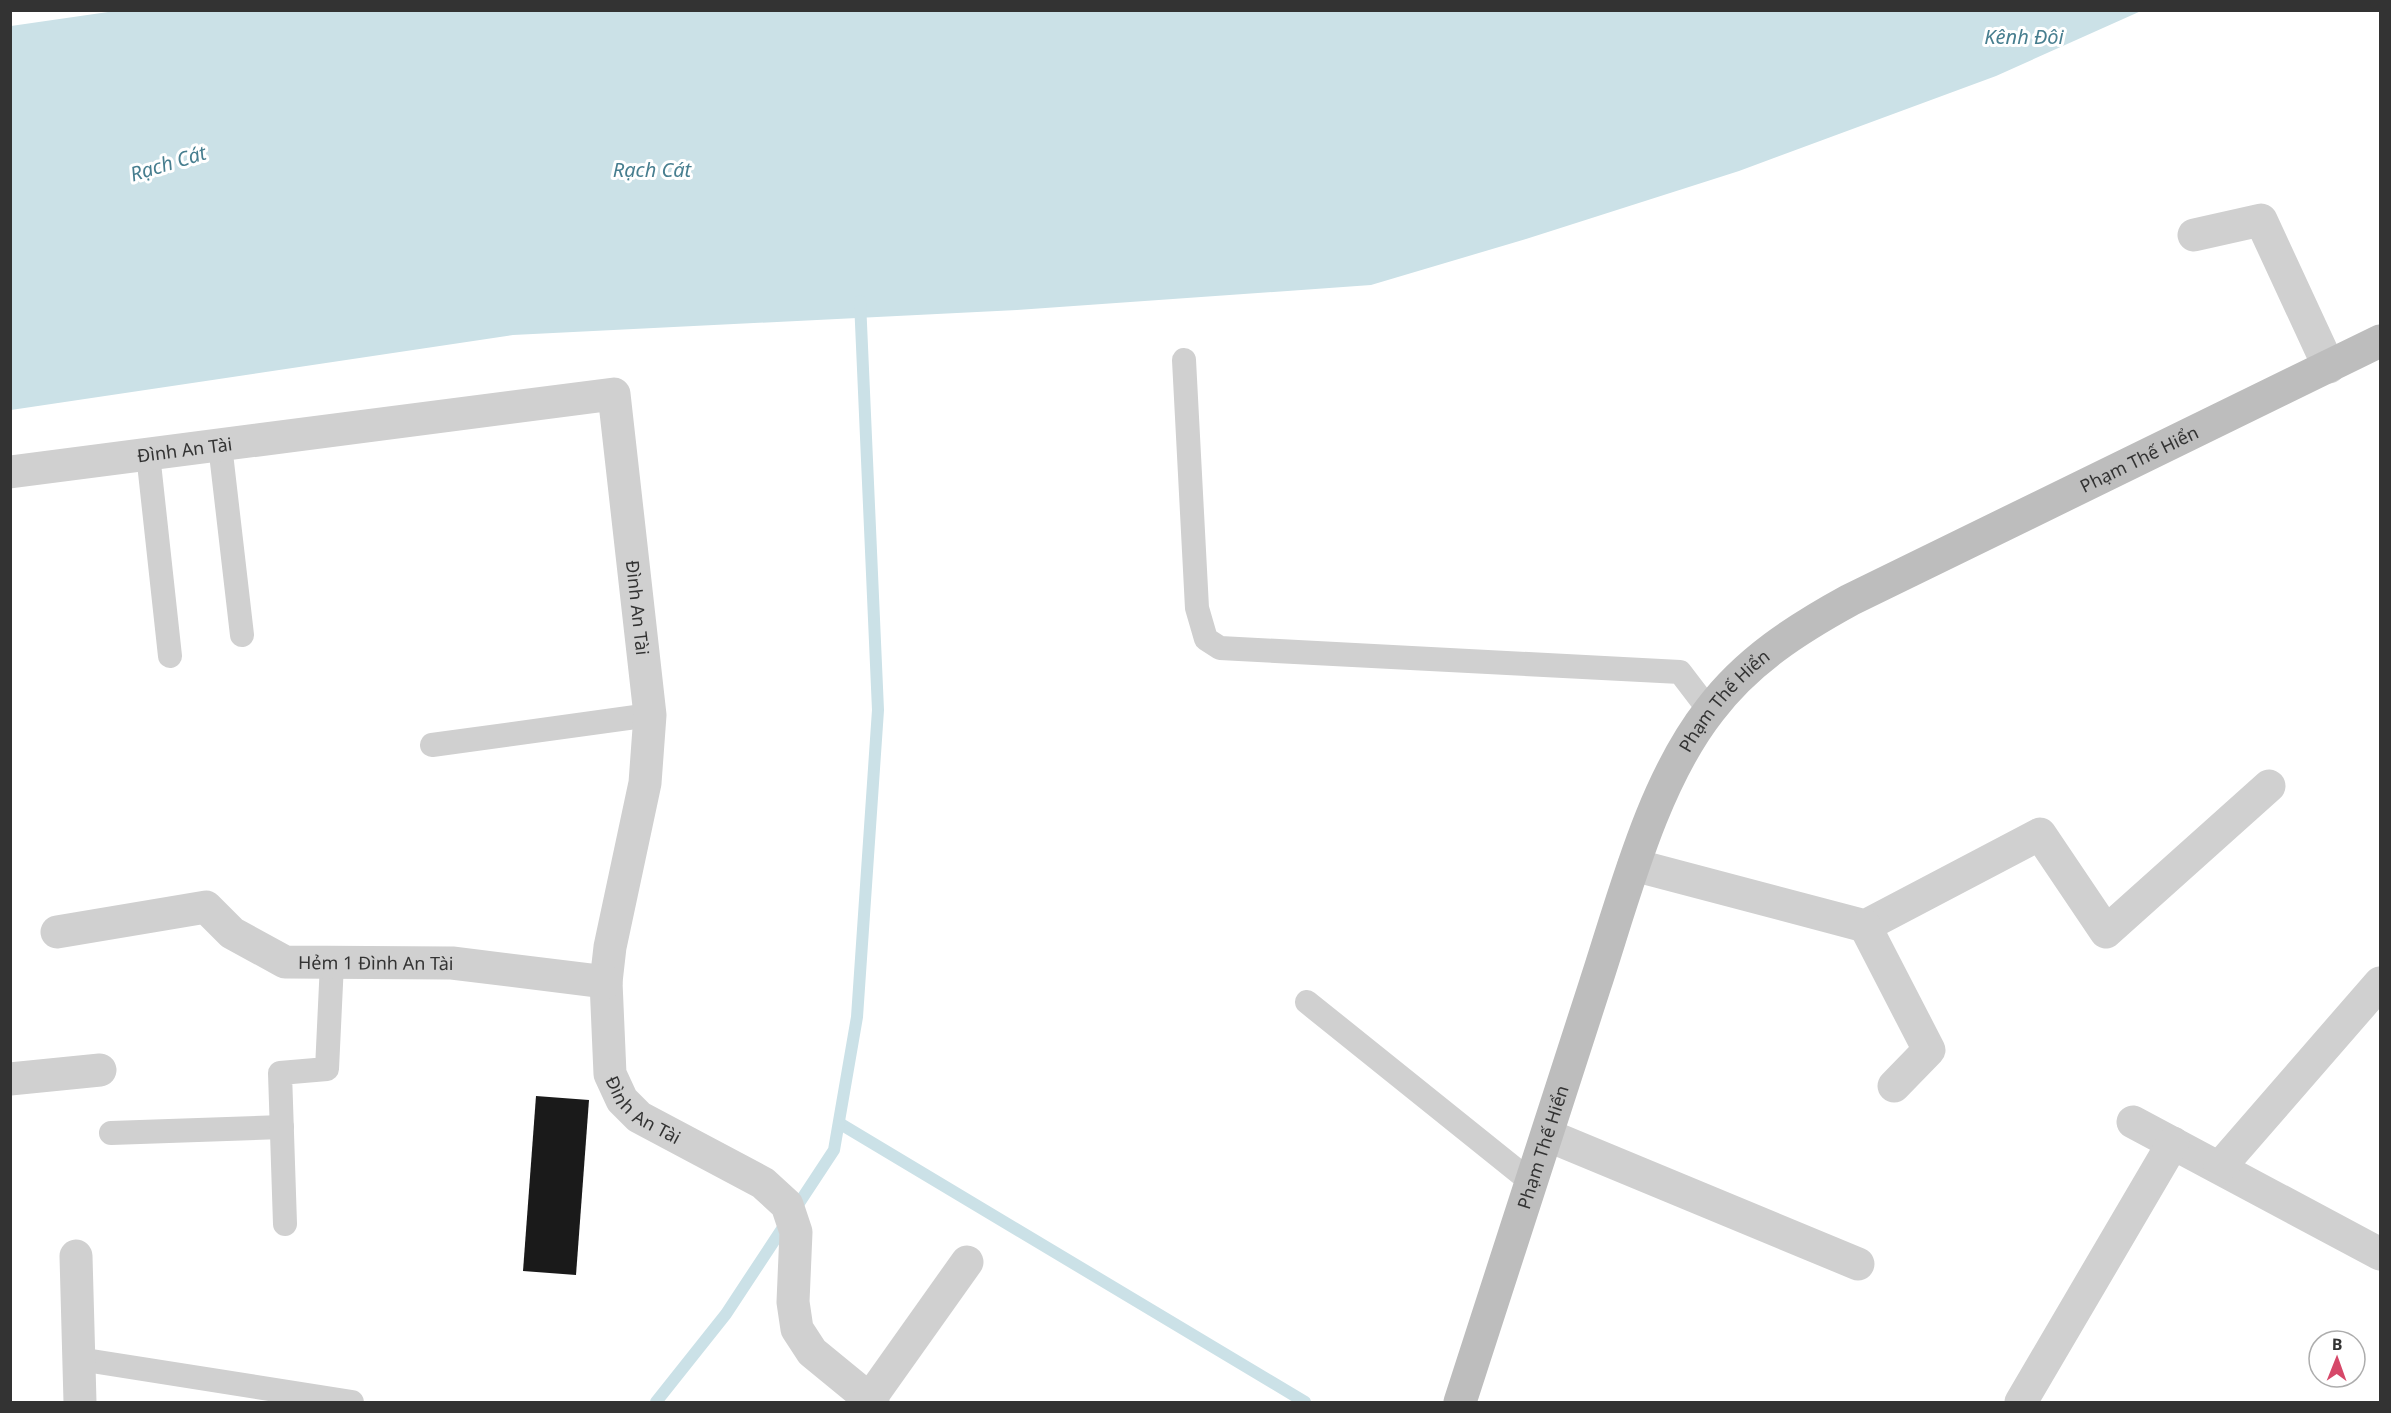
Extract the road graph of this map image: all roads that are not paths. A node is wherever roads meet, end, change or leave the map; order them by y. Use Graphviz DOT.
graph roads {
  1 [pos="2194,236"];
  2 [pos="2380,341"];
  3 [pos="1184,360"];
  4 [pos="2329,367"];
  5 [pos="220,445"];
  6 [pos="148,454"];
  7 [pos="10,472"];
  8 [pos="242,635"];
  9 [pos="170,656"];
  10 [pos="1709,710"];
  11 [pos="650,715"];
  12 [pos="432,745"];
  13 [pos="2269,786"];
  14 [pos="1635,865"];
  15 [pos="1865,926"];
  16 [pos="57,932"];
  17 [pos="332,963"];
  18 [pos="606,981"];
  19 [pos="2380,983"];
  20 [pos="1307,1002"];
  21 [pos="100,1070"];
  22 [pos="10,1079"];
  23 [pos="1894,1086"];
  24 [pos="2133,1122"];
  25 [pos="282,1126"];
  26 [pos="111,1133"];
  27 [pos="1547,1134"];
  28 [pos="2173,1143"];
  29 [pos="2220,1167"];
  30 [pos="1531,1182"];
  31 [pos="285,1224"];
  32 [pos="2380,1254"];
  33 [pos="76,1256"];
  34 [pos="967,1262"];
  35 [pos="1858,1264"];
  36 [pos="79,1359"];
  37 [pos="234,1393"];
  38 [pos="871,1401"];
  39 [pos="80,1402"];
  40 [pos="352,1402"];
  41 [pos="1460,1402"];
  42 [pos="2021,1402"];
  1 -- 4 [label="street"];
  2 -- 4 [label="main road, Phạm Thế Hiển"];
  3 -- 10 [label="lane"];
  4 -- 10 [label="main road, Phạm Thế Hiển"];
  5 -- 6 [label="street, Đình An Tài"];
  5 -- 8 [label="lane"];
  5 -- 11 [label="street, Đình An Tài"];
  6 -- 7 [label="street, Đình An Tài"];
  6 -- 9 [label="lane"];
  10 -- 14 [label="main road, Phạm Thế Hiển"];
  11 -- 12 [label="lane"];
  11 -- 18 [label="street, Đình An Tài"];
  13 -- 15 [label="street"];
  14 -- 15 [label="street"];
  14 -- 27 [label="main road, Phạm Thế Hiển"];
  15 -- 23 [label="street"];
  16 -- 17 [label="street, Hẻm 1 Đình An Tài"];
  17 -- 18 [label="street, Hẻm 1 Đình An Tài"];
  17 -- 25 [label="lane"];
  18 -- 38 [label="street, Đình An Tài"];
  19 -- 29 [label="street"];
  20 -- 30 [label="lane"];
  21 -- 22 [label="street"];
  24 -- 28 [label="street"];
  25 -- 26 [label="lane"];
  25 -- 31 [label="lane"];
  27 -- 30 [label="main road, Phạm Thế Hiển"];
  27 -- 35 [label="street"];
  28 -- 29 [label="street"];
  28 -- 42 [label="street"];
  29 -- 32 [label="street"];
  30 -- 41 [label="main road, Phạm Thế Hiển"];
  33 -- 36 [label="street"];
  34 -- 38 [label="street"];
  36 -- 37 [label="lane"];
  36 -- 39 [label="street"];
  37 -- 40 [label="lane"];
}
